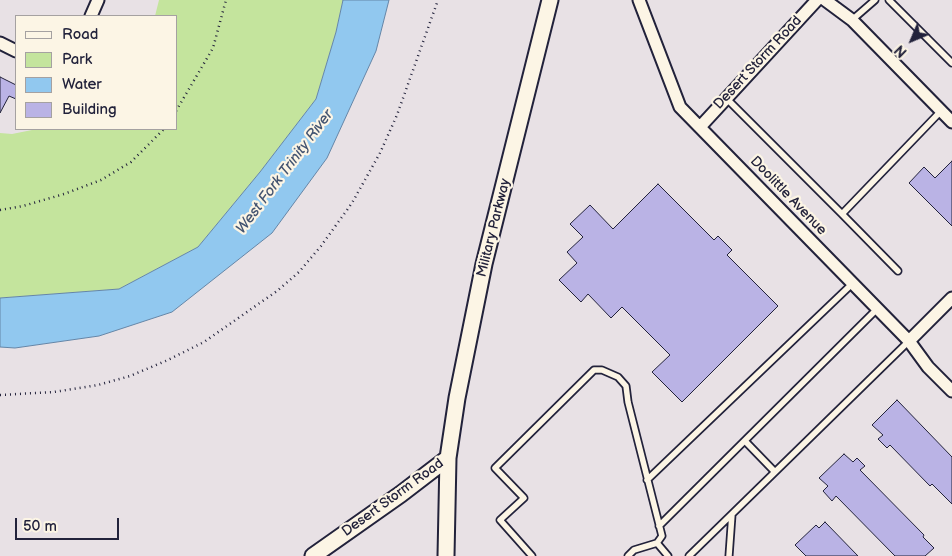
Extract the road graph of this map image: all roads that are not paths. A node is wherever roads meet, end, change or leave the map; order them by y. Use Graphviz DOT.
graph roads {
  1 [pos="98,0"];
  2 [pos="550,0"];
  3 [pos="639,0"];
  4 [pos="817,0"];
  5 [pos="825,0"];
  6 [pos="876,0"];
  7 [pos="889,0"];
  8 [pos="91,15"];
  9 [pos="852,20"];
  10 [pos="0,43"];
  11 [pos="15,50"];
  12 [pos="952,63"];
  13 [pos="726,98"];
  14 [pos="941,111"];
  15 [pos="952,122"];
  16 [pos="700,126"];
  17 [pos="842,214"];
  18 [pos="898,270"];
  19 [pos="853,283"];
  20 [pos="952,298"];
  21 [pos="878,309"];
  22 [pos="908,341"];
  23 [pos="952,391"];
  24 [pos="745,441"];
  25 [pos="448,458"];
  26 [pos="775,472"];
  27 [pos="647,480"];
  28 [pos="732,514"];
  29 [pos="659,526"];
  30 [pos="657,542"];
  31 [pos="313,556"];
  32 [pos="446,556"];
  33 [pos="532,556"];
  34 [pos="628,556"];
  35 [pos="668,556"];
  36 [pos="689,556"];
  37 [pos="729,556"];
  1 -- 8 [label="street"];
  2 -- 25 [label="street, Military Parkway"];
  3 -- 16 [label="street, Doolittle Avenue"];
  4 -- 13 [label="street, Desert Storm Road"];
  5 -- 9 [label="street"];
  6 -- 9 [label="lane"];
  7 -- 12 [label="lane"];
  9 -- 14 [label="street"];
  10 -- 11 [label="street"];
  13 -- 16 [label="street, Desert Storm Road"];
  13 -- 17 [label="lane"];
  14 -- 15 [label="street"];
  14 -- 17 [label="lane"];
  16 -- 19 [label="street, Doolittle Avenue"];
  17 -- 18 [label="lane"];
  19 -- 21 [label="street, Doolittle Avenue"];
  19 -- 27 [label="lane"];
  20 -- 22 [label="street"];
  21 -- 22 [label="street, Doolittle Avenue"];
  21 -- 24 [label="lane"];
  22 -- 23 [label="street, Doolittle Avenue"];
  22 -- 26 [label="lane"];
  24 -- 26 [label="lane"];
  24 -- 29 [label="lane"];
  25 -- 31 [label="street, Desert Storm Road"];
  25 -- 32 [label="street, Military Parkway"];
  26 -- 28 [label="lane"];
  27 -- 29 [label="lane"];
  27 -- 33 [label="lane"];
  28 -- 36 [label="lane"];
  28 -- 37 [label="lane"];
  29 -- 30 [label="lane"];
  30 -- 34 [label="lane"];
  30 -- 35 [label="lane"];
}
